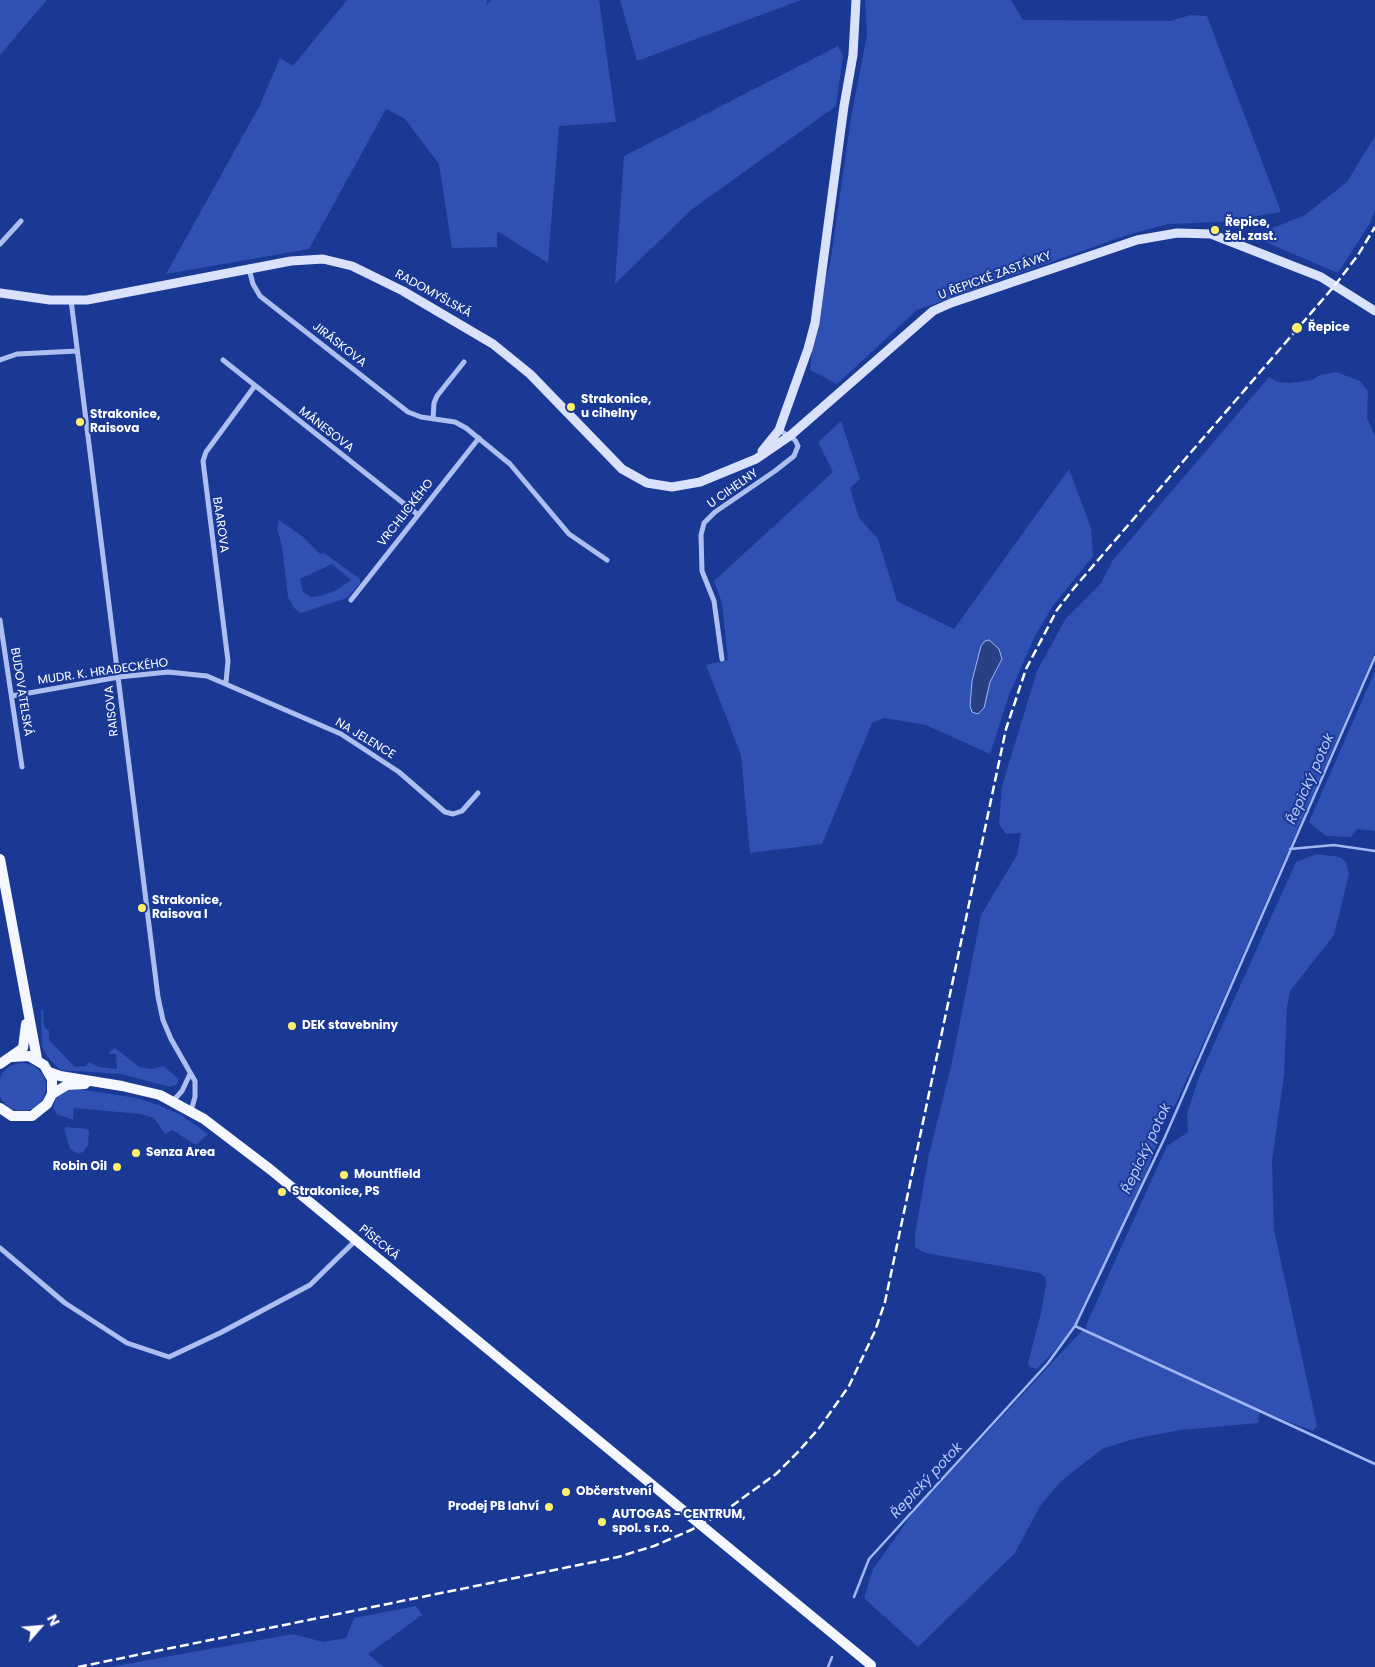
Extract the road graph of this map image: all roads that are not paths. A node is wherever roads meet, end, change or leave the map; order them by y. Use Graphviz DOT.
graph roads {
  1 [pos="856,0"];
  2 [pos="21,221"];
  3 [pos="0,244"];
  4 [pos="249,270"];
  5 [pos="0,293"];
  6 [pos="71,300"];
  7 [pos="1375,311"];
  8 [pos="77,351"];
  9 [pos="0,360"];
  10 [pos="223,360"];
  11 [pos="464,362"];
  12 [pos="254,387"];
  13 [pos="433,419"];
  14 [pos="779,430"];
  15 [pos="791,435"];
  16 [pos="478,438"];
  17 [pos="756,459"];
  18 [pos="417,514"];
  19 [pos="607,560"];
  20 [pos="351,600"];
  21 [pos="0,620"];
  22 [pos="722,659"];
  23 [pos="119,677"];
  24 [pos="226,682"];
  25 [pos="12,696"];
  26 [pos="22,767"];
  27 [pos="478,793"];
  28 [pos="0,859"];
  29 [pos="27,1008"];
  30 [pos="37,1059"];
  31 [pos="4,1060"];
  32 [pos="50,1072"];
  33 [pos="190,1074"];
  34 [pos="101,1083"];
  35 [pos="52,1094"];
  36 [pos="173,1101"];
  37 [pos="0,1108"];
  38 [pos="191,1111"];
  39 [pos="352,1244"];
  40 [pos="0,1248"];
  41 [pos="872,1666"];
  1 -- 14 [label="main road"];
  2 -- 3 [label="street"];
  4 -- 6 [label="main road, RADOMYŠLSKÁ"];
  4 -- 13 [label="street, JIRÁSKOVA"];
  4 -- 17 [label="main road, RADOMYŠLSKÁ"];
  5 -- 6 [label="main road, RADOMYŠLSKÁ"];
  6 -- 8 [label="street, RAISOVA"];
  7 -- 15 [label="main road, U ŘEPICKÉ ZASTÁVKY"];
  8 -- 9 [label="street"];
  8 -- 23 [label="street, RAISOVA"];
  10 -- 12 [label="street, MÁNESOVA"];
  11 -- 13 [label="street"];
  12 -- 18 [label="street, MÁNESOVA"];
  12 -- 24 [label="street, BAAROVA"];
  13 -- 16 [label="street, JIRÁSKOVA"];
  14 -- 15 [label="street"];
  14 -- 17 [label="main road"];
  15 -- 17 [label="main road, RADOMYŠLSKÁ"];
  15 -- 22 [label="street, U CIHELNY"];
  16 -- 18 [label="street, VRCHLICKÉHO"];
  16 -- 19 [label="street, JIRÁSKOVA"];
  18 -- 20 [label="street, VRCHLICKÉHO"];
  21 -- 25 [label="street, BUDOVATELSKÁ"];
  23 -- 24 [label="street, MUDR. K. HRADECKÉHO"];
  23 -- 25 [label="street, MUDR. K. HRADECKÉHO"];
  23 -- 33 [label="street, RAISOVA"];
  24 -- 27 [label="street, NA JELENCE"];
  25 -- 26 [label="street, BUDOVATELSKÁ"];
  28 -- 29 [label="main road"];
  29 -- 30 [label="main road"];
  29 -- 31 [label="main road"];
  30 -- 31 [label="main road"];
  30 -- 32 [label="main road"];
  32 -- 34 [label="main road, PÍSECKÁ"];
  32 -- 35 [label="main road"];
  33 -- 36 [label="street"];
  33 -- 38 [label="street, RAISOVA"];
  34 -- 35 [label="main road, PÍSECKÁ"];
  34 -- 36 [label="main road, PÍSECKÁ"];
  35 -- 37 [label="main road"];
  36 -- 38 [label="main road, PÍSECKÁ"];
  38 -- 39 [label="main road, PÍSECKÁ"];
  39 -- 40 [label="street, PÍSECKÁ"];
  39 -- 41 [label="main road, PÍSECKÁ, bridge"];
}
